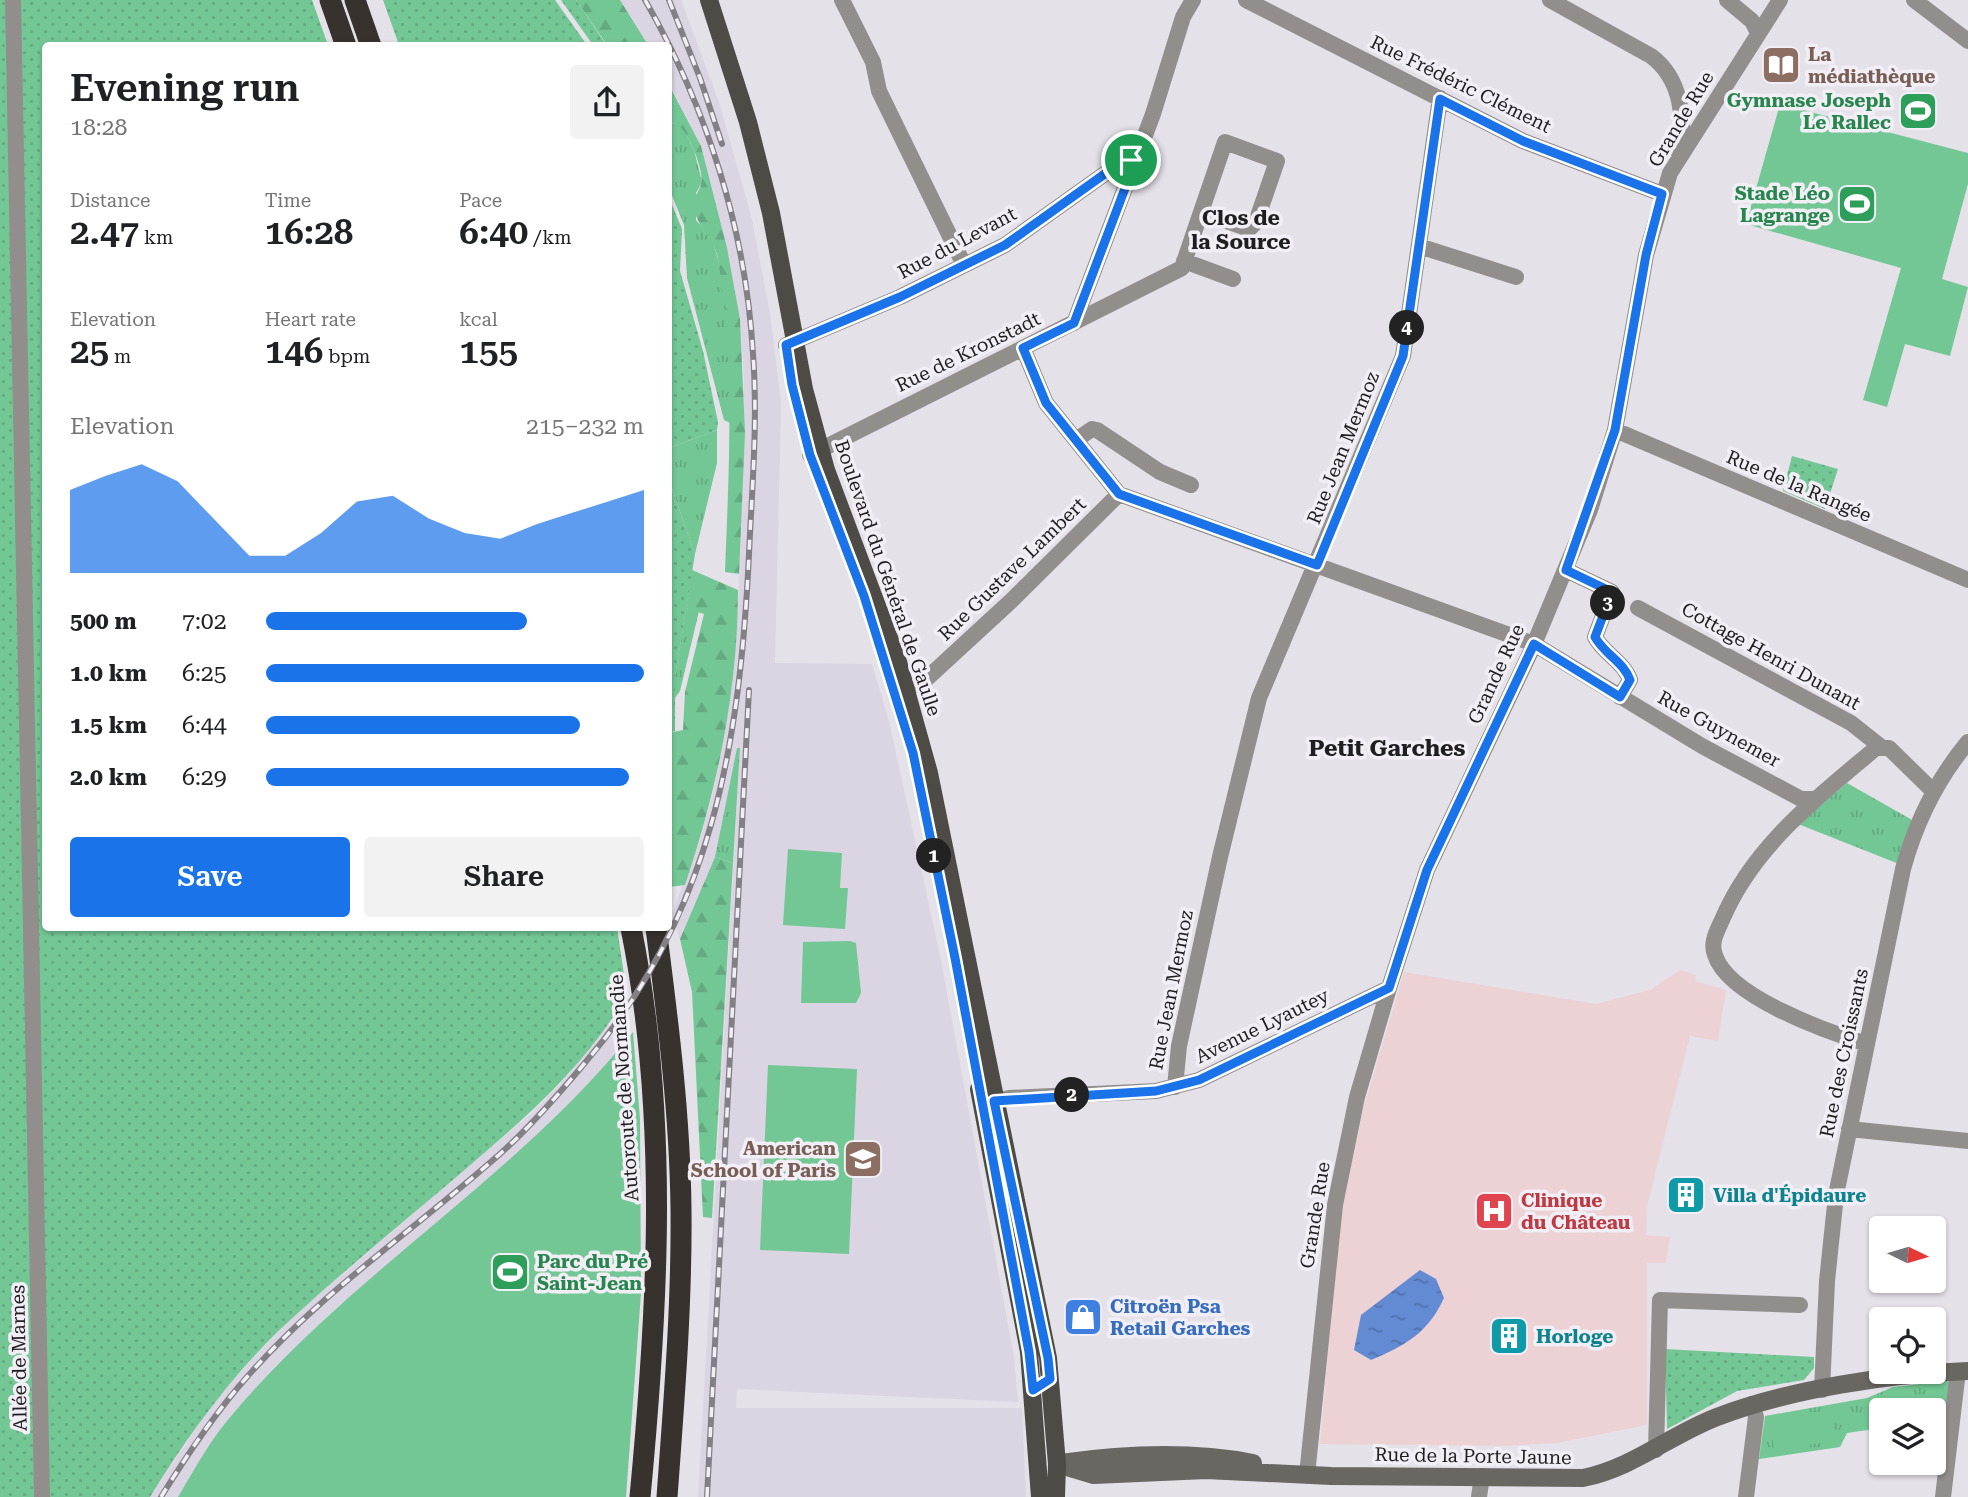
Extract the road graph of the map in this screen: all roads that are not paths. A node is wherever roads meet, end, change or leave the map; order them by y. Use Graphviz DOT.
graph roads {
  1 [pos="13,0"];
  2 [pos="330,0"];
  3 [pos="355,0"];
  4 [pos="699,0"];
  5 [pos="709,0"];
  6 [pos="842,0"];
  7 [pos="1193,0"];
  8 [pos="1246,0"];
  9 [pos="1550,0"];
  10 [pos="1727,0"];
  11 [pos="1780,0"];
  12 [pos="1914,0"];
  13 [pos="1758,33"];
  14 [pos="1968,41"];
  15 [pos="345,42"];
  16 [pos="370,42"];
  17 [pos="1440,99"];
  18 [pos="1676,159"];
  19 [pos="1135,162"];
  20 [pos="1662,194"];
  21 [pos="1201,212"];
  22 [pos="1419,246"];
  23 [pos="964,265"];
  24 [pos="1183,265"];
  25 [pos="1516,277"];
  26 [pos="1233,279"];
  27 [pos="1074,323"];
  28 [pos="791,343"];
  29 [pos="1023,348"];
  30 [pos="1615,430"];
  31 [pos="1076,440"];
  32 [pos="815,452"];
  33 [pos="1191,485"];
  34 [pos="1119,494"];
  35 [pos="1317,565"];
  36 [pos="1566,570"];
  37 [pos="1968,580"];
  38 [pos="1638,608"];
  39 [pos="1534,644"];
  40 [pos="901,690"];
  41 [pos="1620,697"];
  42 [pos="1968,742"];
  43 [pos="1880,746"];
  44 [pos="1933,791"];
  45 [pos="1815,799"];
  46 [pos="632,931"];
  47 [pos="656,931"];
  48 [pos="1389,988"];
  49 [pos="1867,1044"];
  50 [pos="1175,1087"];
  51 [pos="988,1102"];
  52 [pos="1849,1129"];
  53 [pos="1968,1141"];
  54 [pos="1800,1305"];
  55 [pos="1963,1371"];
  56 [pos="1050,1379"];
  57 [pos="1033,1390"];
  58 [pos="1822,1390"];
  59 [pos="1752,1404"];
  60 [pos="1053,1416"];
  61 [pos="1656,1450"];
  62 [pos="1048,1464"];
  63 [pos="1300,1474"];
  64 [pos="1482,1476"];
  65 [pos="42,1497"];
  66 [pos="640,1497"];
  67 [pos="667,1497"];
  68 [pos="1040,1497"];
  69 [pos="1056,1497"];
  70 [pos="1479,1497"];
  71 [pos="1746,1497"];
  72 [pos="1943,1497"];
  1 -- 65 [label="street, Allée de Marnes"];
  2 -- 15 [label="highway"];
  3 -- 16 [label="highway"];
  4 -- 28 [label="main road, Boulevard du Général de Gaulle"];
  5 -- 28 [label="main road, Boulevard du Général de Gaulle"];
  6 -- 23 [label="street"];
  7 -- 19 [label="street"];
  8 -- 17 [label="street, Rue Frédéric Clément"];
  9 -- 18 [label="street"];
  10 -- 13 [label="street"];
  11 -- 13 [label="street, Grande Rue"];
  12 -- 14 [label="street"];
  13 -- 18 [label="street, Grande Rue"];
  17 -- 20 [label="street, Rue Frédéric Clément"];
  17 -- 22 [label="street, Rue Jean Mermoz"];
  18 -- 20 [label="street, Grande Rue"];
  19 -- 23 [label="street, Rue du Levant"];
  19 -- 27 [label="street"];
  20 -- 30 [label="street, Grande Rue"];
  21 -- 21 [label="street"];
  21 -- 24 [label="street"];
  22 -- 25 [label="street"];
  22 -- 35 [label="street, Rue Jean Mermoz"];
  23 -- 28 [label="street, Rue du Levant"];
  24 -- 26 [label="street"];
  24 -- 27 [label="street, Rue de Kronstadt"];
  27 -- 29 [label="street, Rue de Kronstadt"];
  28 -- 32 [label="main road, Boulevard du Général de Gaulle"];
  29 -- 31 [label="street"];
  29 -- 32 [label="street, Rue de Kronstadt"];
  30 -- 36 [label="street, Grande Rue"];
  30 -- 37 [label="street, Rue de la Rangée"];
  31 -- 33 [label="street"];
  31 -- 34 [label="street"];
  32 -- 40 [label="main road, Boulevard du Général de Gaulle"];
  34 -- 35 [label="street, Rue Guynemer"];
  34 -- 40 [label="street, Rue Gustave Lambert"];
  35 -- 39 [label="street, Rue Guynemer"];
  35 -- 50 [label="street, Rue Jean Mermoz"];
  36 -- 39 [label="street, Grande Rue"];
  36 -- 41 [label="street"];
  38 -- 43 [label="street, Cottage Henri Dunant"];
  39 -- 41 [label="street, Rue Guynemer"];
  39 -- 48 [label="street, Grande Rue"];
  40 -- 51 [label="main road, Boulevard du Général de Gaulle"];
  41 -- 45 [label="street, Rue Guynemer"];
  42 -- 44 [label="street, Rue des Croissants"];
  43 -- 44 [label="street, Cottage Henri Dunant"];
  43 -- 45 [label="street"];
  44 -- 49 [label="street, Rue des Croissants"];
  45 -- 49 [label="street"];
  46 -- 66 [label="highway, Autoroute de Normandie"];
  47 -- 67 [label="highway"];
  48 -- 50 [label="street, Avenue Lyautey"];
  48 -- 63 [label="street, Grande Rue"];
  49 -- 52 [label="street, Rue des Croissants"];
  50 -- 51 [label="street, Avenue Lyautey"];
  51 -- 56 [label="main road, Boulevard du Général de Gaulle"];
  51 -- 57 [label="main road, Boulevard du Général de Gaulle"];
  52 -- 53 [label="street"];
  52 -- 58 [label="street, Rue des Croissants"];
  54 -- 61 [label="street"];
  55 -- 58 [label="main road, Rue de la Porte Jaune"];
  55 -- 72 [label="street"];
  56 -- 57 [label="main road"];
  56 -- 60 [label="main road, Boulevard du Général de Gaulle"];
  57 -- 60 [label="main road"];
  57 -- 62 [label="main road, Boulevard du Général de Gaulle"];
  58 -- 59 [label="main road, Rue de la Porte Jaune"];
  59 -- 61 [label="main road, Rue de la Porte Jaune"];
  59 -- 71 [label="street"];
  60 -- 62 [label="main road, Boulevard du Général de Gaulle"];
  61 -- 64 [label="main road, Rue de la Porte Jaune"];
  62 -- 63 [label="main road, Rue de la Porte Jaune"];
  62 -- 68 [label="main road"];
  62 -- 69 [label="main road"];
  63 -- 64 [label="main road, Rue de la Porte Jaune"];
  64 -- 70 [label="street"];
}
